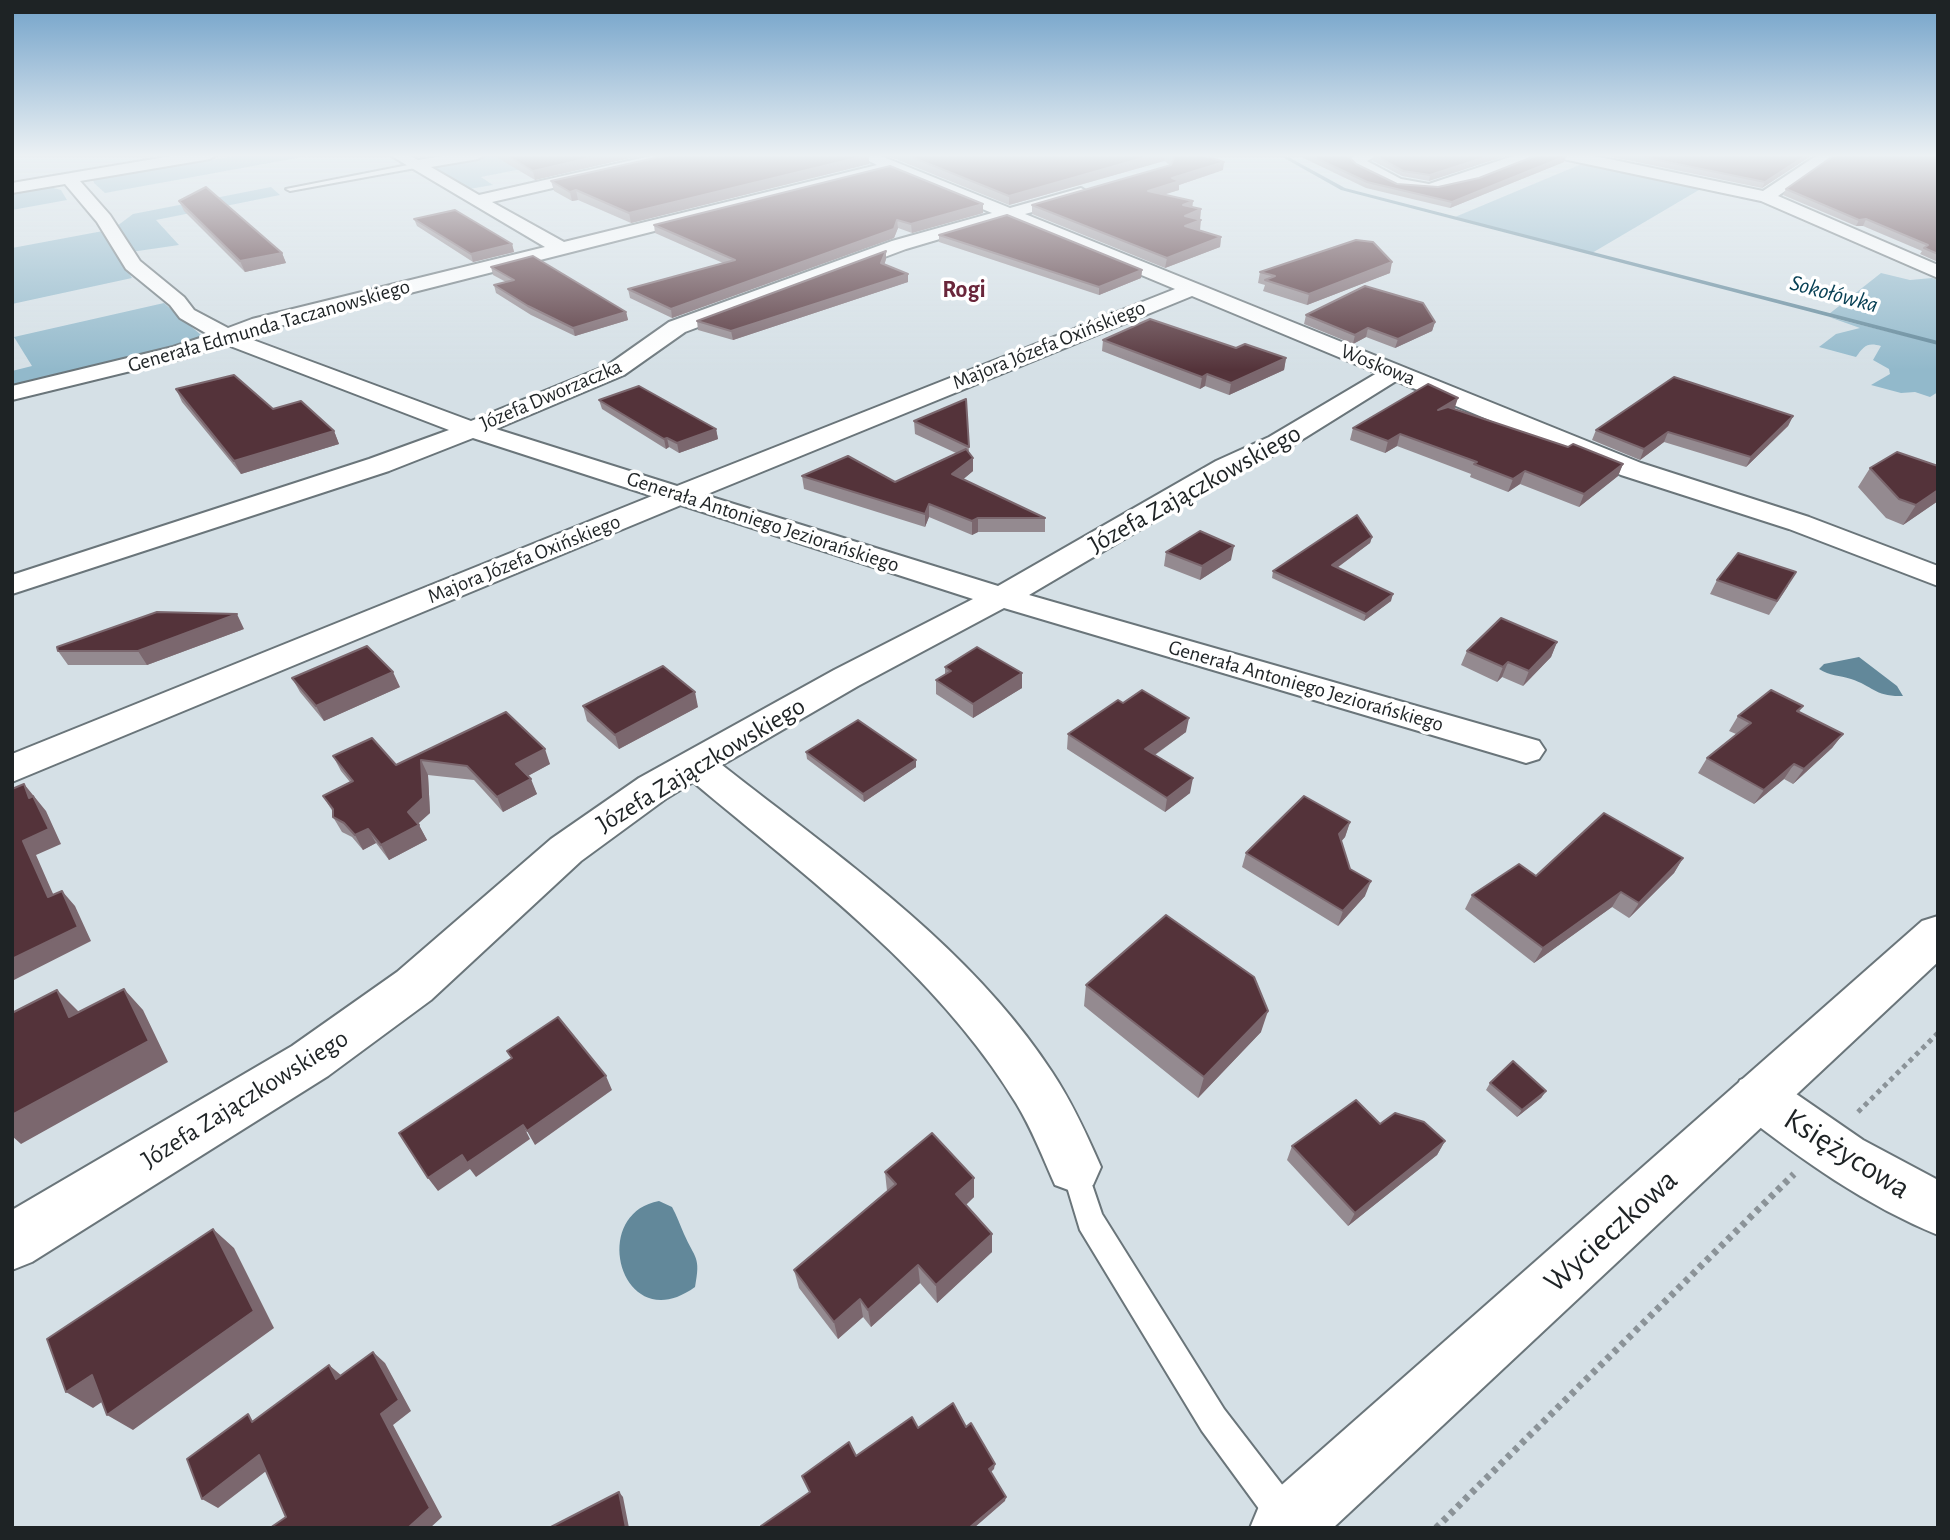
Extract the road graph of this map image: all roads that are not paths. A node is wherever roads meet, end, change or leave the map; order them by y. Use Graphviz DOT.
graph roads {
  1 [pos="108,226"];
  2 [pos="522,226"];
  3 [pos="650,226"];
  4 [pos="966,226"];
  5 [pos="1036,226"];
  6 [pos="1832,226"];
  7 [pos="560,248"];
  8 [pos="1938,272"];
  9 [pos="1193,289"];
  10 [pos="225,337"];
  11 [pos="1394,372"];
  12 [pos="12,393"];
  13 [pos="470,429"];
  14 [pos="678,495"];
  15 [pos="1938,577"];
  16 [pos="12,585"];
  17 [pos="1001,597"];
  18 [pos="1526,750"];
  19 [pos="695,764"];
  20 [pos="12,769"];
  21 [pos="1938,934"];
  22 [pos="1758,1097"];
  23 [pos="1074,1167"];
  24 [pos="1938,1208"];
  25 [pos="12,1242"];
  26 [pos="1287,1525"];
  1 -- 10 [label="street, Generała Antoniego Jeziorańskiego"];
  2 -- 7 [label="street"];
  3 -- 7 [label="street, Generała Edmunda Taczanowskiego"];
  4 -- 13 [label="street, Józefa Dworzaczka"];
  5 -- 9 [label="street, Woskowa"];
  6 -- 8 [label="street"];
  7 -- 10 [label="street, Generała Edmunda Taczanowskiego"];
  9 -- 11 [label="street, Woskowa"];
  9 -- 14 [label="street, Majora Józefa Oxińskiego"];
  10 -- 12 [label="street, Generała Edmunda Taczanowskiego"];
  10 -- 13 [label="street, Generała Antoniego Jeziorańskiego"];
  11 -- 15 [label="street, Woskowa"];
  11 -- 17 [label="street, Józefa Zajączkowskiego"];
  13 -- 14 [label="street, Generała Antoniego Jeziorańskiego"];
  13 -- 16 [label="street, Józefa Dworzaczka"];
  14 -- 17 [label="street, Generała Antoniego Jeziorańskiego"];
  14 -- 20 [label="street, Majora Józefa Oxińskiego"];
  17 -- 18 [label="street, Generała Antoniego Jeziorańskiego"];
  17 -- 19 [label="street, Józefa Zajączkowskiego"];
  19 -- 23 [label="street"];
  19 -- 25 [label="street, Józefa Zajączkowskiego"];
  21 -- 22 [label="street, Wycieczkowa"];
  22 -- 24 [label="street, Księżycowa"];
  22 -- 26 [label="street, Wycieczkowa"];
  23 -- 26 [label="lane"];
}
